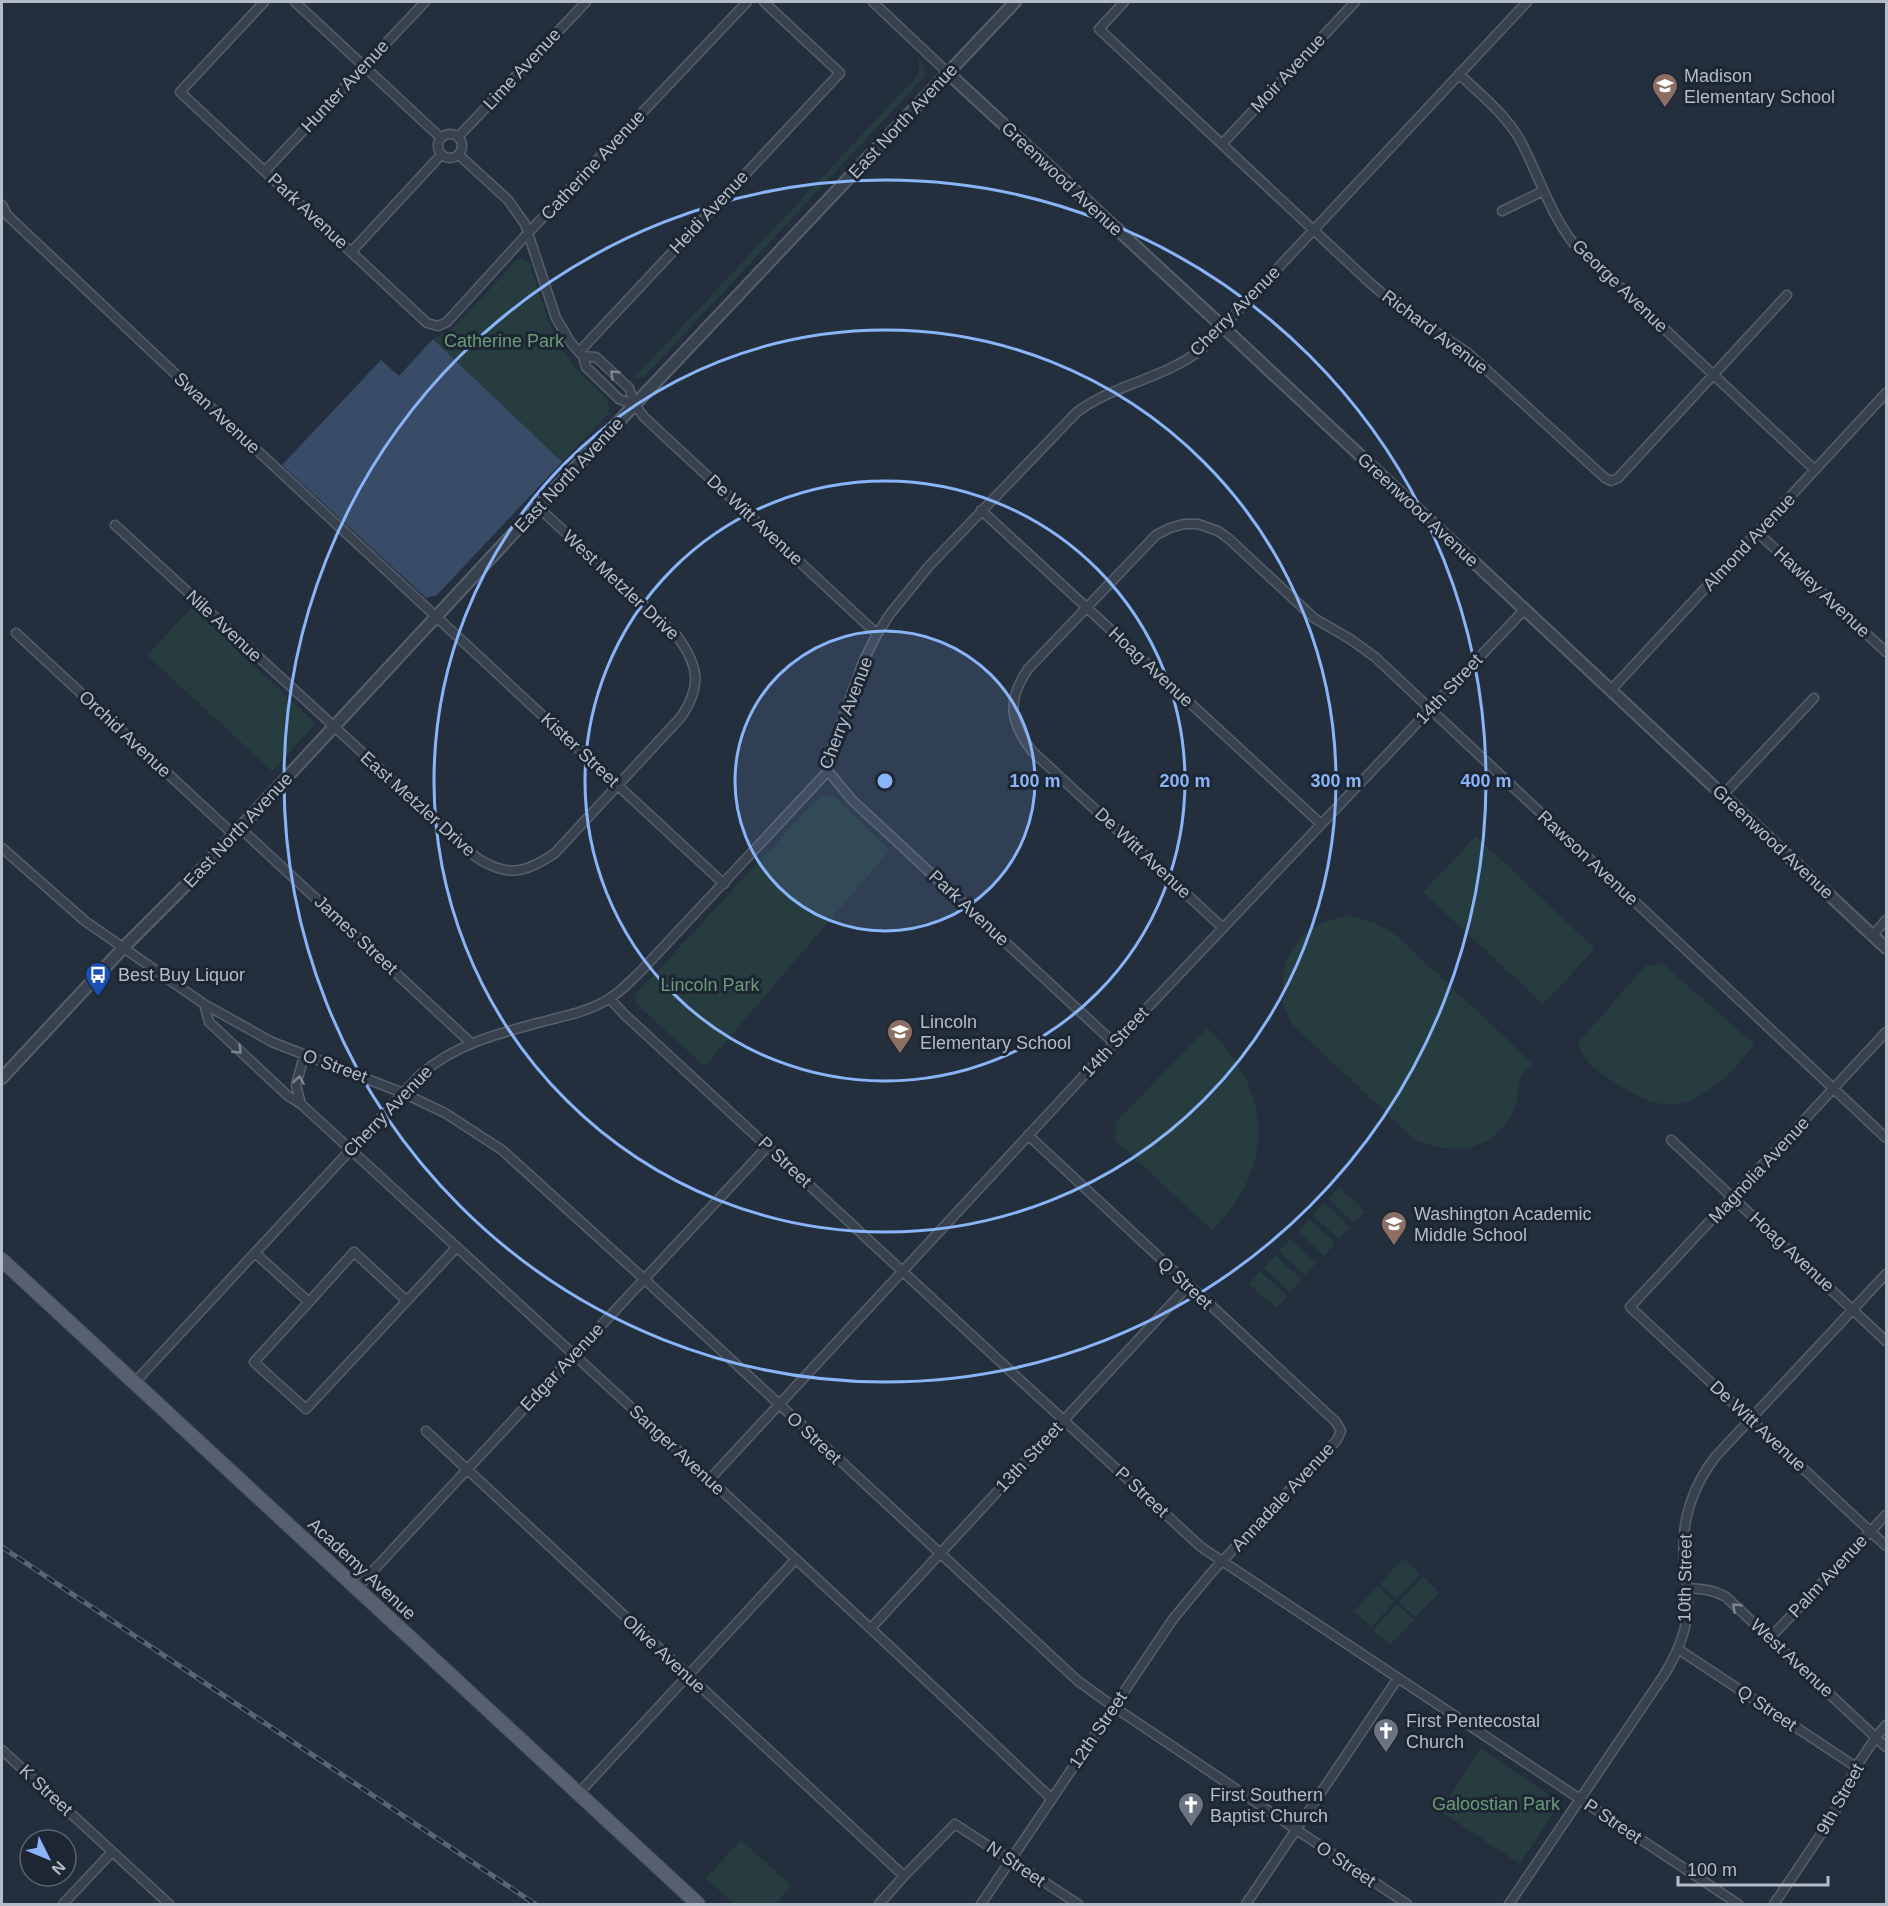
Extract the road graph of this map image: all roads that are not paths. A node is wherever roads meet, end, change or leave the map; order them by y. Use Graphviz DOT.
graph roads {
  1 [pos="264,2"];
  2 [pos="295,2"];
  3 [pos="425,2"];
  4 [pos="586,2"];
  5 [pos="747,2"];
  6 [pos="764,2"];
  7 [pos="873,2"];
  8 [pos="1015,2"];
  9 [pos="1124,2"];
  10 [pos="1354,2"];
  11 [pos="1527,2"];
  12 [pos="364,66"];
  13 [pos="948,73"];
  14 [pos="1459,74"];
  15 [pos="459,137"];
  16 [pos="441,138"];
  17 [pos="1222,144"];
  18 [pos="441,155"];
  19 [pos="459,155"];
  20 [pos="265,171"];
  21 [pos="1543,192"];
  22 [pos="2,205"];
  23 [pos="1502,211"];
  24 [pos="1314,230"];
  25 [pos="528,233"];
  26 [pos="351,252"];
  27 [pos="1787,296"];
  28 [pos="438,326"];
  29 [pos="1222,327"];
  30 [pos="581,354"];
  31 [pos="1713,375"];
  32 [pos="1887,393"];
  33 [pos="635,405"];
  34 [pos="1815,470"];
  35 [pos="538,507"];
  36 [pos="981,510"];
  37 [pos="115,525"];
  38 [pos="1757,532"];
  39 [pos="1087,608"];
  40 [pos="1525,609"];
  41 [pos="436,618"];
  42 [pos="16,633"];
  43 [pos="877,634"];
  44 [pos="1887,652"];
  45 [pos="1611,690"];
  46 [pos="1814,699"];
  47 [pos="1430,709"];
  48 [pos="334,726"];
  49 [pos="828,771"];
  50 [pos="618,785"];
  51 [pos="1723,795"];
  52 [pos="1321,824"];
  53 [pos="237,831"];
  54 [pos="2,848"];
  55 [pos="724,884"];
  56 [pos="1887,920"];
  57 [pos="1223,928"];
  58 [pos="1873,935"];
  59 [pos="123,947"];
  60 [pos="1887,948"];
  61 [pos="609,999"];
  62 [pos="204,1004"];
  63 [pos="1887,1032"];
  64 [pos="471,1043"];
  65 [pos="1114,1043"];
  66 [pos="304,1056"];
  67 [pos="2,1078"];
  68 [pos="1834,1089"];
  69 [pos="403,1093"];
  70 [pos="301,1104"];
  71 [pos="1028,1136"];
  72 [pos="1887,1138"];
  73 [pos="1671,1140"];
  74 [pos="768,1146"];
  75 [pos="351,1150"];
  76 [pos="1732,1198"];
  77 [pos="457,1246"];
  78 [pos="255,1253"];
  79 [pos="2,1260"];
  80 [pos="902,1272"];
  81 [pos="1887,1274"];
  82 [pos="644,1278"];
  83 [pos="1188,1286"];
  84 [pos="406,1301"];
  85 [pos="309,1302"];
  86 [pos="1630,1307"];
  87 [pos="1853,1309"];
  88 [pos="1887,1341"];
  89 [pos="574,1355"];
  90 [pos="135,1382"];
  91 [pos="779,1405"];
  92 [pos="1063,1419"];
  93 [pos="1751,1419"];
  94 [pos="426,1431"];
  95 [pos="1341,1431"];
  96 [pos="467,1471"];
  97 [pos="710,1479"];
  98 [pos="1887,1515"];
  99 [pos="1871,1531"];
  100 [pos="1887,1546"];
  101 [pos="939,1554"];
  102 [pos="796,1559"];
  103 [pos="1222,1562"];
  104 [pos="357,1588"];
  105 [pos="1688,1588"];
  106 [pos="871,1628"];
  107 [pos="1770,1638"];
  108 [pos="1678,1649"];
  109 [pos="688,1677"];
  110 [pos="1398,1678"];
  111 [pos="1114,1707"];
  112 [pos="1887,1725"];
  113 [pos="1875,1737"];
  114 [pos="1887,1747"];
  115 [pos="2,1750"];
  116 [pos="1856,1767"];
  117 [pos="578,1794"];
  118 [pos="1052,1799"];
  119 [pos="1580,1799"];
  120 [pos="1296,1830"];
  121 [pos="112,1852"];
  122 [pos="1011,1861"];
  123 [pos="904,1876"];
  124 [pos="63,1905"];
  125 [pos="169,1905"];
  126 [pos="698,1905"];
  127 [pos="879,1905"];
  128 [pos="981,1905"];
  129 [pos="1078,1905"];
  130 [pos="1246,1905"];
  131 [pos="1407,1905"];
  132 [pos="1509,1905"];
  133 [pos="1738,1905"];
  134 [pos="1774,1905"];
  1 -- 20 [label="street, Park Avenue"];
  2 -- 12 [label="street"];
  3 -- 12 [label="street, Hunter Avenue"];
  4 -- 15 [label="street, Lime Avenue"];
  5 -- 25 [label="street, Catherine Avenue"];
  6 -- 30 [label="street, Heidi Avenue"];
  7 -- 13 [label="street"];
  8 -- 13 [label="street, East North Avenue"];
  9 -- 17 [label="street, Richard Avenue"];
  10 -- 17 [label="street, Moir Avenue"];
  11 -- 14 [label="street, Cherry Avenue"];
  12 -- 16 [label="street"];
  12 -- 20 [label="street, Hunter Avenue"];
  13 -- 29 [label="street, Greenwood Avenue"];
  13 -- 33 [label="street, East North Avenue"];
  14 -- 21 [label="street, George Avenue"];
  14 -- 24 [label="street, Cherry Avenue"];
  15 -- 16 [label="street"];
  15 -- 19 [label="street"];
  16 -- 18 [label="street"];
  17 -- 24 [label="street, Richard Avenue"];
  18 -- 19 [label="street"];
  18 -- 26 [label="street"];
  19 -- 25 [label="street, De Witt Avenue"];
  20 -- 26 [label="street, Park Avenue"];
  21 -- 23 [label="street"];
  21 -- 31 [label="street, George Avenue"];
  22 -- 41 [label="street, Swan Avenue"];
  24 -- 29 [label="street, Cherry Avenue"];
  24 -- 31 [label="street, Richard Avenue"];
  25 -- 28 [label="street, Catherine Avenue"];
  25 -- 30 [label="street, De Witt Avenue"];
  26 -- 28 [label="street, Park Avenue"];
  27 -- 31 [label="street, Richard Avenue"];
  29 -- 36 [label="street, Cherry Avenue"];
  29 -- 40 [label="street, Greenwood Avenue"];
  30 -- 33 [label="street, De Witt Avenue"];
  33 -- 30 [label="street, De Witt Avenue, one-way"];
  31 -- 34 [label="street, George Avenue"];
  32 -- 34 [label="street, Almond Avenue"];
  33 -- 35 [label="street, East North Avenue"];
  33 -- 43 [label="street, De Witt Avenue"];
  34 -- 38 [label="street, Almond Avenue"];
  35 -- 41 [label="street, East North Avenue"];
  35 -- 50 [label="street, West Metzler Drive"];
  36 -- 39 [label="street, Hoag Avenue"];
  36 -- 43 [label="street, Cherry Avenue"];
  37 -- 48 [label="street, Nile Avenue"];
  38 -- 44 [label="street, Hawley Avenue"];
  38 -- 45 [label="street, Almond Avenue"];
  39 -- 47 [label="street, Rawson Avenue"];
  39 -- 52 [label="street, Hoag Avenue"];
  39 -- 57 [label="street, De Witt Avenue"];
  40 -- 45 [label="street, Greenwood Avenue"];
  40 -- 47 [label="street, 14th Street"];
  41 -- 48 [label="street, East North Avenue"];
  41 -- 50 [label="street, Kister Street"];
  42 -- 53 [label="street, Orchid Avenue"];
  43 -- 49 [label="street, Cherry Avenue"];
  45 -- 51 [label="street, Greenwood Avenue"];
  46 -- 51 [label="street"];
  47 -- 52 [label="street, 14th Street"];
  47 -- 68 [label="street, Rawson Avenue"];
  48 -- 50 [label="street, East Metzler Drive"];
  48 -- 53 [label="street, East North Avenue"];
  49 -- 55 [label="street, Cherry Avenue"];
  49 -- 65 [label="street, Park Avenue"];
  50 -- 55 [label="street, Kister Street"];
  51 -- 58 [label="street, Greenwood Avenue"];
  52 -- 57 [label="street, 14th Street"];
  53 -- 59 [label="street, East North Avenue"];
  53 -- 64 [label="street, James Street"];
  54 -- 59 [label="street, Sanger Avenue"];
  55 -- 61 [label="street, Cherry Avenue"];
  56 -- 58 [label="street"];
  57 -- 65 [label="street, 14th Street"];
  58 -- 60 [label="street, Greenwood Avenue"];
  59 -- 62 [label="street, Sanger Avenue"];
  59 -- 67 [label="street, East North Avenue"];
  61 -- 64 [label="street, Cherry Avenue"];
  61 -- 74 [label="street, P Street"];
  62 -- 66 [label="street, O Street"];
  62 -- 70 [label="street, Sanger Avenue, one-way"];
  63 -- 68 [label="street, Magnolia Avenue"];
  64 -- 69 [label="street, Cherry Avenue"];
  65 -- 71 [label="street, 14th Street"];
  66 -- 69 [label="street, O Street"];
  70 -- 66 [label="street, one-way"];
  68 -- 72 [label="street, Rawson Avenue"];
  68 -- 76 [label="street, Magnolia Avenue"];
  69 -- 75 [label="street, Cherry Avenue"];
  69 -- 82 [label="street, O Street"];
  70 -- 75 [label="street, Sanger Avenue"];
  71 -- 80 [label="street, 14th Street"];
  71 -- 83 [label="street, Q Street"];
  73 -- 76 [label="street, Hoag Avenue"];
  74 -- 80 [label="street, P Street"];
  74 -- 82 [label="street, Edgar Avenue"];
  75 -- 77 [label="street, Sanger Avenue"];
  75 -- 78 [label="street, Cherry Avenue"];
  76 -- 86 [label="street, Magnolia Avenue"];
  76 -- 87 [label="street, Hoag Avenue"];
  77 -- 84 [label="street"];
  77 -- 89 [label="street, Sanger Avenue"];
  78 -- 85 [label="street"];
  78 -- 90 [label="street, Cherry Avenue"];
  79 -- 90 [label="main road, Academy Avenue"];
  80 -- 91 [label="street, 14th Street"];
  80 -- 92 [label="street, P Street"];
  81 -- 87 [label="street, 10th Street"];
  82 -- 89 [label="street, Edgar Avenue"];
  82 -- 91 [label="street, O Street"];
  83 -- 92 [label="street, 13th Street"];
  83 -- 95 [label="street, Q Street"];
  84 -- 85 [label="street"];
  84 -- 85 [label="street"];
  86 -- 93 [label="street, De Witt Avenue"];
  87 -- 88 [label="street, Hoag Avenue"];
  87 -- 93 [label="street, 10th Street"];
  89 -- 96 [label="street, Edgar Avenue"];
  89 -- 97 [label="street, Sanger Avenue"];
  90 -- 104 [label="main road, Academy Avenue"];
  91 -- 97 [label="street, 14th Street"];
  91 -- 101 [label="street, O Street"];
  92 -- 101 [label="street, 13th Street"];
  92 -- 103 [label="street, P Street"];
  93 -- 99 [label="street, De Witt Avenue"];
  93 -- 105 [label="street, 10th Street"];
  94 -- 96 [label="street, Olive Avenue"];
  95 -- 103 [label="street, Annadale Avenue"];
  96 -- 104 [label="street, Edgar Avenue"];
  96 -- 109 [label="street, Olive Avenue"];
  97 -- 102 [label="street, Sanger Avenue"];
  98 -- 99 [label="street, Palm Avenue"];
  99 -- 100 [label="street, De Witt Avenue"];
  99 -- 107 [label="street, Palm Avenue"];
  101 -- 106 [label="street, 13th Street"];
  101 -- 111 [label="street, O Street"];
  102 -- 106 [label="street, Sanger Avenue"];
  102 -- 109 [label="street"];
  103 -- 110 [label="street, P Street"];
  103 -- 111 [label="street, 12th Street"];
  104 -- 117 [label="main road, Academy Avenue"];
  107 -- 105 [label="street, West Avenue, one-way"];
  105 -- 108 [label="street, 10th Street"];
  106 -- 118 [label="street, Sanger Avenue"];
  107 -- 113 [label="street, West Avenue"];
  108 -- 116 [label="street, Q Street"];
  108 -- 119 [label="street, 10th Street"];
  109 -- 117 [label="street"];
  109 -- 123 [label="street, Olive Avenue"];
  110 -- 119 [label="street, P Street"];
  110 -- 120 [label="street"];
  111 -- 118 [label="street, 12th Street"];
  111 -- 120 [label="street, O Street"];
  112 -- 113 [label="street, 9th Street"];
  113 -- 114 [label="street, West Avenue"];
  113 -- 116 [label="street, 9th Street"];
  115 -- 121 [label="street, K Street"];
  116 -- 134 [label="street, 9th Street"];
  117 -- 126 [label="main road, Academy Avenue"];
  118 -- 122 [label="street, 12th Street"];
  119 -- 132 [label="street, 10th Street"];
  119 -- 133 [label="street, P Street"];
  120 -- 130 [label="street"];
  120 -- 131 [label="street, O Street"];
  121 -- 124 [label="street"];
  121 -- 125 [label="street, K Street"];
  122 -- 123 [label="street, N Street"];
  122 -- 128 [label="street, 12th Street"];
  122 -- 129 [label="street, N Street"];
  123 -- 127 [label="street"];
}
